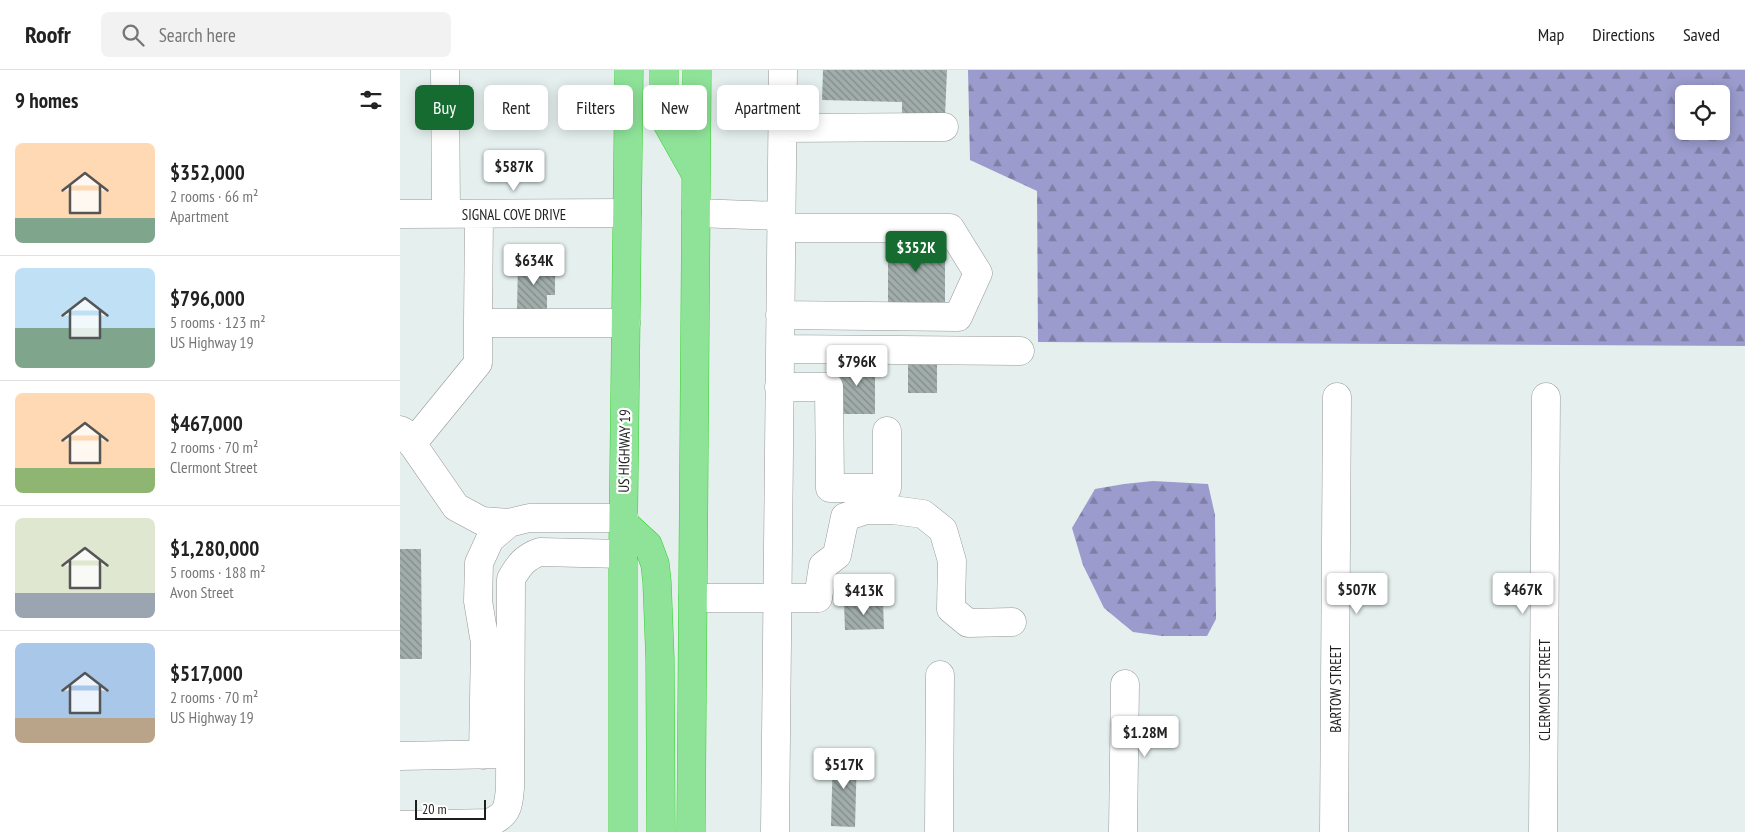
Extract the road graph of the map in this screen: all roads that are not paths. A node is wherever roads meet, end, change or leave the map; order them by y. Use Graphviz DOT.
graph roads {
  1 [pos="445,70"];
  2 [pos="629,70"];
  3 [pos="664,70"];
  4 [pos="697,70"];
  5 [pos="783,70"];
  6 [pos="783,85"];
  7 [pos="944,127"];
  8 [pos="819,128"];
  9 [pos="782,130"];
  10 [pos="696,174"];
  11 [pos="628,213"];
  12 [pos="696,213"];
  13 [pos="400,214"];
  14 [pos="446,214"];
  15 [pos="479,214"];
  16 [pos="781,222"];
  17 [pos="780,315"];
  18 [pos="478,323"];
  19 [pos="626,324"];
  20 [pos="780,349"];
  21 [pos="1020,351"];
  22 [pos="779,388"];
  23 [pos="1337,397"];
  24 [pos="1546,397"];
  25 [pos="887,431"];
  26 [pos="406,437"];
  27 [pos="624,521"];
  28 [pos="509,523"];
  29 [pos="623,554"];
  30 [pos="693,598"];
  31 [pos="777,598"];
  32 [pos="1012,622"];
  33 [pos="940,675"];
  34 [pos="1125,684"];
  35 [pos="405,749"];
  36 [pos="497,755"];
  37 [pos="400,825"];
  38 [pos="623,832"];
  39 [pos="661,832"];
  40 [pos="691,832"];
  41 [pos="775,832"];
  42 [pos="939,832"];
  43 [pos="1122,832"];
  44 [pos="1334,832"];
  45 [pos="1543,832"];
  1 -- 14 [label="street"];
  2 -- 11 [label="highway, US HIGHWAY 19"];
  3 -- 10 [label="highway"];
  4 -- 10 [label="highway"];
  5 -- 6 [label="street"];
  7 -- 8 [label="street"];
  9 -- 16 [label="street"];
  10 -- 12 [label="highway"];
  11 -- 15 [label="street, SIGNAL COVE DRIVE"];
  11 -- 19 [label="highway, US HIGHWAY 19"];
  12 -- 16 [label="street"];
  12 -- 30 [label="highway"];
  13 -- 14 [label="street, SIGNAL COVE DRIVE"];
  14 -- 15 [label="street, SIGNAL COVE DRIVE"];
  15 -- 18 [label="street"];
  16 -- 17 [label="street"];
  16 -- 17 [label="street"];
  17 -- 20 [label="street"];
  18 -- 19 [label="street"];
  18 -- 26 [label="street"];
  19 -- 27 [label="highway, US HIGHWAY 19"];
  20 -- 21 [label="street"];
  20 -- 22 [label="street"];
  22 -- 25 [label="street"];
  22 -- 31 [label="street"];
  23 -- 44 [label="street, BARTOW STREET"];
  24 -- 45 [label="street, CLERMONT STREET"];
  26 -- 28 [label="street"];
  27 -- 28 [label="street"];
  27 -- 29 [label="highway, US HIGHWAY 19"];
  27 -- 39 [label="highway"];
  28 -- 36 [label="street"];
  29 -- 36 [label="street"];
  29 -- 38 [label="highway, US HIGHWAY 19"];
  30 -- 31 [label="street"];
  30 -- 40 [label="highway"];
  31 -- 32 [label="street"];
  31 -- 41 [label="street"];
  33 -- 42 [label="street"];
  34 -- 43 [label="street"];
  35 -- 36 [label="street"];
  36 -- 37 [label="street"];
}
